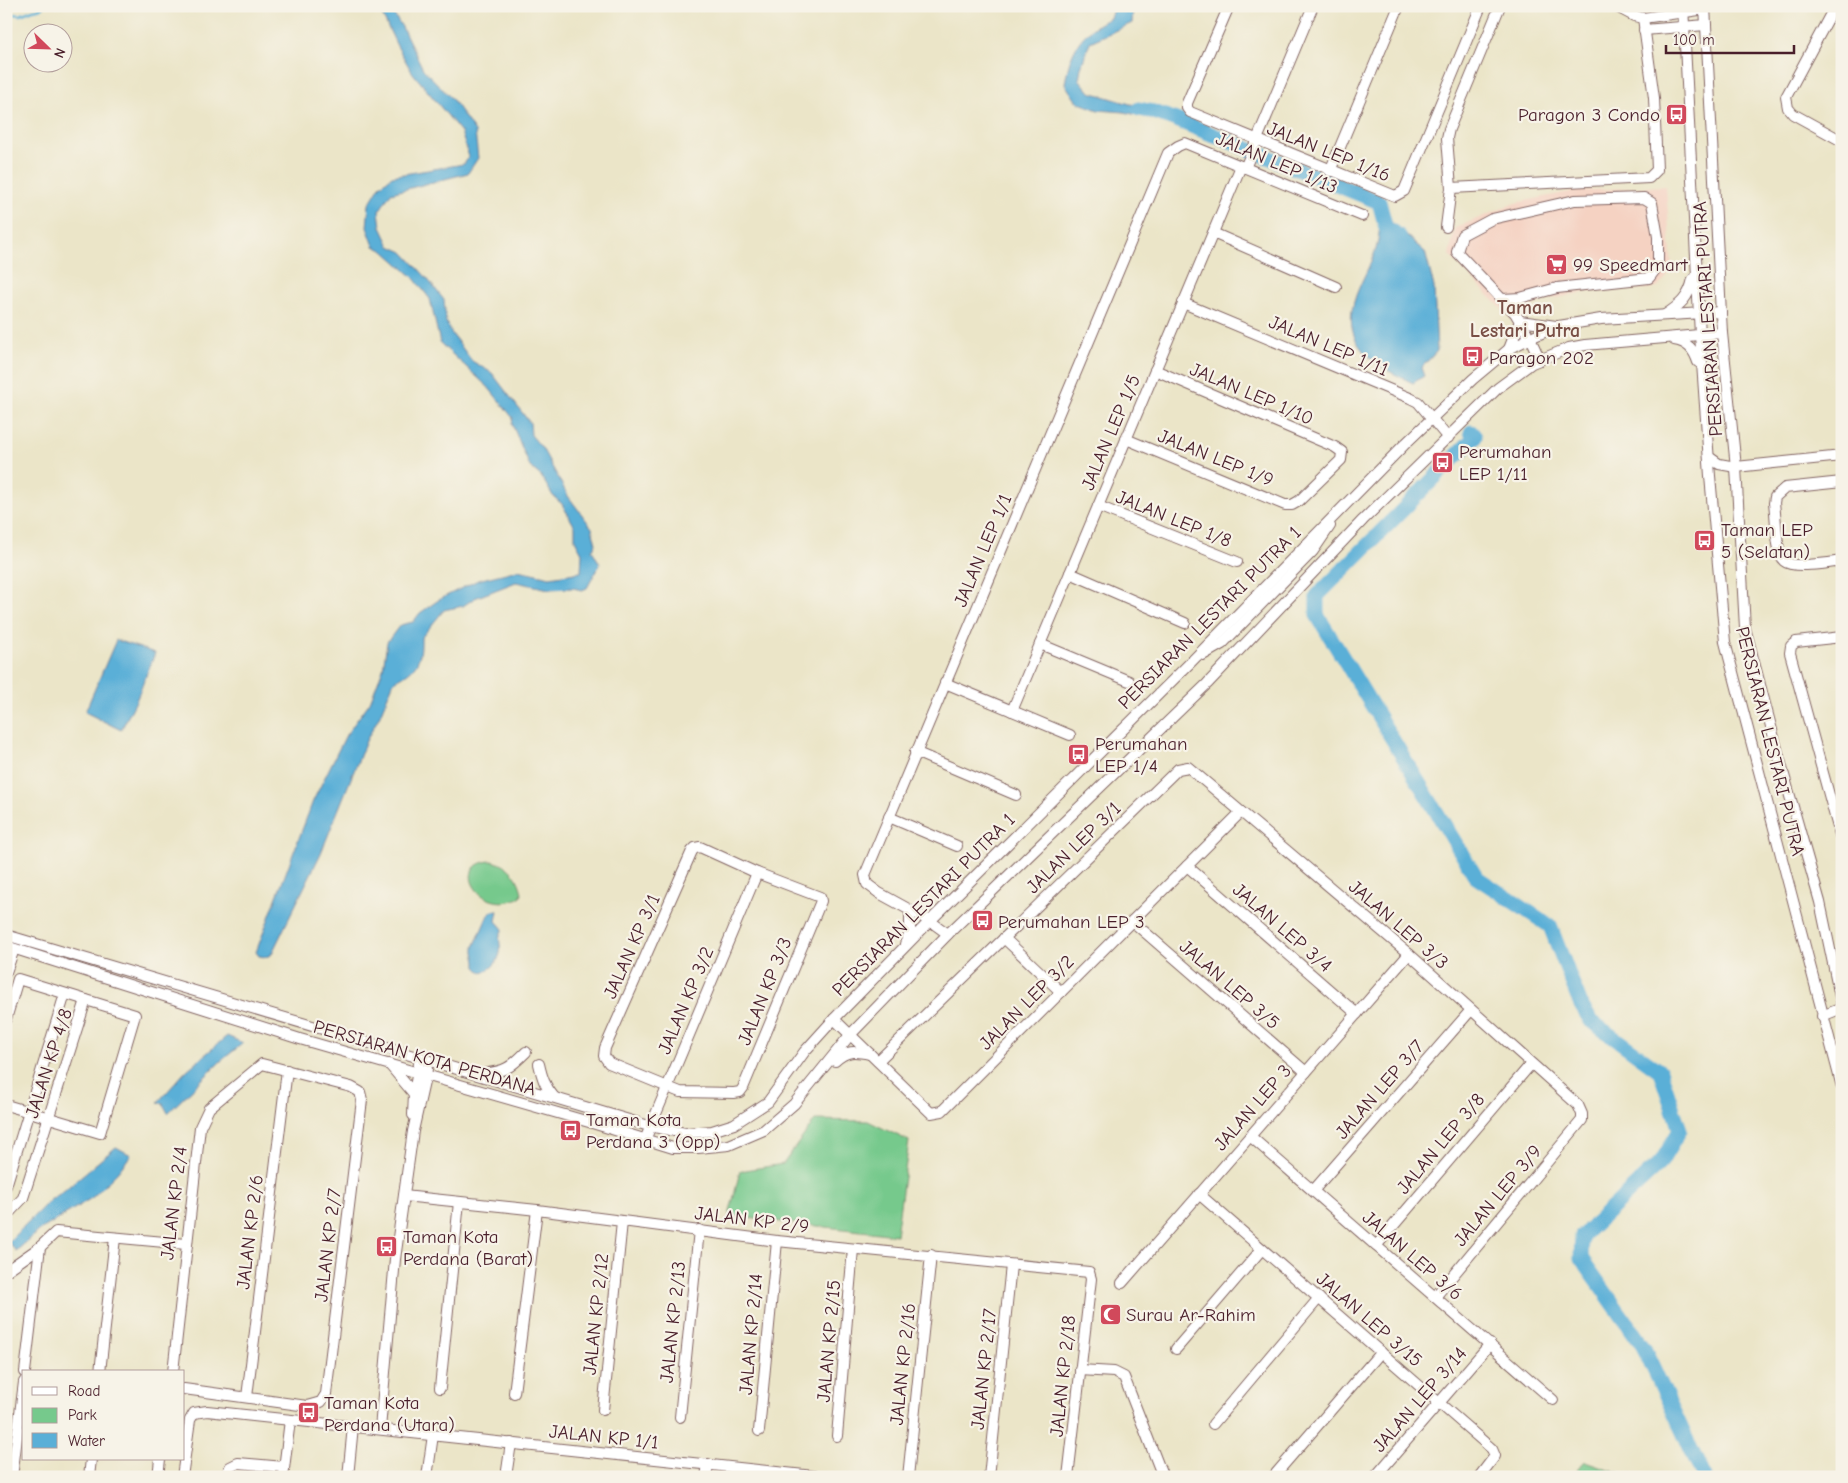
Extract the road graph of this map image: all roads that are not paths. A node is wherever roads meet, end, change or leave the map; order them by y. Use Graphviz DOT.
graph roads {
  1 [pos="1229,6"];
  2 [pos="1313,6"];
  3 [pos="1399,6"];
  4 [pos="1481,6"];
  5 [pos="1500,6"];
  6 [pos="1615,6"];
  7 [pos="1835,6"];
  8 [pos="1706,8"];
  9 [pos="1683,9"];
  10 [pos="1670,10"];
  11 [pos="1643,18"];
  12 [pos="1706,25"];
  13 [pos="1683,27"];
  14 [pos="1667,28"];
  15 [pos="1644,30"];
  16 [pos="1684,47"];
  17 [pos="1841,140"];
  18 [pos="1255,143"];
  19 [pos="1178,146"];
  20 [pos="1245,165"];
  21 [pos="1330,171"];
  22 [pos="1451,188"];
  23 [pos="1362,216"];
  24 [pos="1446,226"];
  25 [pos="1213,233"];
  26 [pos="1696,268"];
  27 [pos="1336,287"];
  28 [pos="1528,296"];
  29 [pos="1503,299"];
  30 [pos="1183,303"];
  31 [pos="1721,312"];
  32 [pos="1698,314"];
  33 [pos="1664,315"];
  34 [pos="1517,317"];
  35 [pos="1559,326"];
  36 [pos="1722,333"];
  37 [pos="1700,335"];
  38 [pos="1530,338"];
  39 [pos="1667,338"];
  40 [pos="1510,349"];
  41 [pos="1540,360"];
  42 [pos="1156,370"];
  43 [pos="1703,372"];
  44 [pos="1432,418"];
  45 [pos="1448,438"];
  46 [pos="1126,439"];
  47 [pos="1842,456"];
  48 [pos="1709,457"];
  49 [pos="1736,467"];
  50 [pos="1842,482"];
  51 [pos="1292,505"];
  52 [pos="1098,506"];
  53 [pos="1842,561"];
  54 [pos="1237,562"];
  55 [pos="1070,573"];
  56 [pos="1185,623"];
  57 [pos="1842,637"];
  58 [pos="1040,644"];
  59 [pos="1129,681"];
  60 [pos="945,683"];
  61 [pos="1012,711"];
  62 [pos="1070,735"];
  63 [pos="915,752"];
  64 [pos="1188,767"];
  65 [pos="1016,795"];
  66 [pos="1241,812"];
  67 [pos="889,816"];
  68 [pos="1842,842"];
  69 [pos="957,846"];
  70 [pos="1187,866"];
  71 [pos="757,873"];
  72 [pos="910,910"];
  73 [pos="930,921"];
  74 [pos="1132,921"];
  75 [pos="948,934"];
  76 [pos="6,935"];
  77 [pos="1004,938"];
  78 [pos="10,948"];
  79 [pos="904,948"];
  80 [pos="1409,954"];
  81 [pos="6,972"];
  82 [pos="1060,992"];
  83 [pos="65,994"];
  84 [pos="86,1000"];
  85 [pos="1842,1007"];
  86 [pos="1471,1010"];
  87 [pos="1357,1014"];
  88 [pos="1822,1016"];
  89 [pos="6,1019"];
  90 [pos="834,1019"];
  91 [pos="850,1035"];
  92 [pos="526,1052"];
  93 [pos="874,1057"];
  94 [pos="425,1059"];
  95 [pos="389,1064"];
  96 [pos="539,1064"];
  97 [pos="1531,1064"];
  98 [pos="287,1070"];
  99 [pos="1306,1072"];
  100 [pos="422,1073"];
  101 [pos="789,1074"];
  102 [pos="480,1075"];
  103 [pos="817,1076"];
  104 [pos="667,1087"];
  105 [pos="1842,1087"];
  106 [pos="414,1094"];
  107 [pos="554,1097"];
  108 [pos="6,1105"];
  109 [pos="29,1112"];
  110 [pos="1582,1114"];
  111 [pos="49,1118"];
  112 [pos="649,1126"];
  113 [pos="413,1131"];
  114 [pos="1250,1136"];
  115 [pos="645,1140"];
  116 [pos="6,1186"];
  117 [pos="1313,1191"];
  118 [pos="1199,1194"];
  119 [pos="404,1196"];
  120 [pos="459,1202"];
  121 [pos="537,1210"];
  122 [pos="6,1216"];
  123 [pos="622,1222"];
  124 [pos="699,1230"];
  125 [pos="115,1238"];
  126 [pos="777,1241"];
  127 [pos="186,1244"];
  128 [pos="1376,1246"];
  129 [pos="40,1247"];
  130 [pos="854,1249"];
  131 [pos="1262,1249"];
  132 [pos="931,1255"];
  133 [pos="1011,1265"];
  134 [pos="8,1268"];
  135 [pos="1091,1279"];
  136 [pos="1122,1282"];
  137 [pos="1435,1297"];
  138 [pos="1319,1298"];
  139 [pos="1490,1344"];
  140 [pos="1176,1349"];
  141 [pos="1381,1352"];
  142 [pos="25,1370"];
  143 [pos="100,1370"];
  144 [pos="173,1370"];
  145 [pos="1080,1370"];
  146 [pos="440,1388"];
  147 [pos="185,1390"];
  148 [pos="514,1393"];
  149 [pos="247,1397"];
  150 [pos="22,1398"];
  151 [pos="1553,1400"];
  152 [pos="1439,1403"];
  153 [pos="603,1410"];
  154 [pos="680,1417"];
  155 [pos="290,1420"];
  156 [pos="1213,1424"];
  157 [pos="353,1426"];
  158 [pos="380,1429"];
  159 [pos="759,1431"];
  160 [pos="433,1435"];
  161 [pos="837,1436"];
  162 [pos="511,1443"];
  163 [pos="185,1456"];
  164 [pos="90,1460"];
  165 [pos="160,1460"];
  166 [pos="184,1460"];
  167 [pos="708,1464"];
  168 [pos="284,1472"];
  169 [pos="12,1477"];
  170 [pos="89,1477"];
  171 [pos="158,1477"];
  172 [pos="182,1477"];
  173 [pos="226,1477"];
  174 [pos="348,1477"];
  175 [pos="427,1477"];
  176 [pos="506,1477"];
  177 [pos="706,1477"];
  178 [pos="824,1477"];
  179 [pos="908,1477"];
  180 [pos="989,1477"];
  181 [pos="1068,1477"];
  182 [pos="1163,1477"];
  183 [pos="1273,1477"];
  184 [pos="1375,1477"];
  185 [pos="1480,1477"];
  1 -- 18 [label="street, JALAN LEP 1/16"];
  2 -- 18 [label="street, JALAN LEP 1/5"];
  3 -- 21 [label="street"];
  4 -- 21 [label="street, JALAN LEP 1/16"];
  5 -- 22 [label="street"];
  6 -- 11 [label="street"];
  7 -- 17 [label="street"];
  8 -- 9 [label="street"];
  8 -- 12 [label="street, PERSIARAN LESTARI PUTRA"];
  9 -- 10 [label="street"];
  9 -- 13 [label="street, PERSIARAN LESTARI PUTRA"];
  10 -- 11 [label="street"];
  11 -- 15 [label="street"];
  12 -- 13 [label="street"];
  12 -- 31 [label="street, PERSIARAN LESTARI PUTRA"];
  13 -- 14 [label="street"];
  13 -- 16 [label="street, PERSIARAN LESTARI PUTRA"];
  14 -- 15 [label="street"];
  14 -- 16 [label="street"];
  15 -- 22 [label="street"];
  16 -- 26 [label="street, PERSIARAN LESTARI PUTRA"];
  18 -- 20 [label="street, JALAN LEP 1/5"];
  18 -- 21 [label="street, JALAN LEP 1/16"];
  19 -- 20 [label="street, JALAN LEP 1/13"];
  19 -- 60 [label="street, JALAN LEP 1/1"];
  20 -- 23 [label="street, JALAN LEP 1/13"];
  20 -- 25 [label="street, JALAN LEP 1/5"];
  22 -- 24 [label="street"];
  25 -- 27 [label="street"];
  25 -- 30 [label="street, JALAN LEP 1/5"];
  26 -- 32 [label="street, PERSIARAN LESTARI PUTRA"];
  26 -- 33 [label="street"];
  28 -- 29 [label="street"];
  28 -- 29 [label="street"];
  28 -- 34 [label="street"];
  29 -- 34 [label="street"];
  30 -- 42 [label="street, JALAN LEP 1/5"];
  30 -- 44 [label="street, JALAN LEP 1/11"];
  31 -- 32 [label="street"];
  31 -- 36 [label="street, PERSIARAN LESTARI PUTRA"];
  32 -- 33 [label="street"];
  32 -- 37 [label="street, PERSIARAN LESTARI PUTRA"];
  33 -- 35 [label="street"];
  34 -- 35 [label="street"];
  34 -- 38 [label="street"];
  34 -- 40 [label="street"];
  35 -- 38 [label="street"];
  36 -- 37 [label="street, PERSIARAN LESTARI PUTRA 1"];
  36 -- 49 [label="street, PERSIARAN LESTARI PUTRA"];
  37 -- 39 [label="street, PERSIARAN LESTARI PUTRA 1"];
  37 -- 43 [label="street, PERSIARAN LESTARI PUTRA"];
  38 -- 40 [label="street"];
  38 -- 41 [label="street"];
  39 -- 41 [label="street, PERSIARAN LESTARI PUTRA 1"];
  39 -- 43 [label="street"];
  40 -- 44 [label="street"];
  41 -- 45 [label="street, PERSIARAN LESTARI PUTRA 1"];
  42 -- 46 [label="street, JALAN LEP 1/5"];
  42 -- 51 [label="street, JALAN LEP 1/10"];
  43 -- 48 [label="street, PERSIARAN LESTARI PUTRA"];
  44 -- 45 [label="street, JALAN LEP 1/11"];
  44 -- 73 [label="street, PERSIARAN LESTARI PUTRA 1"];
  45 -- 75 [label="street, PERSIARAN LESTARI PUTRA 1"];
  46 -- 51 [label="street, JALAN LEP 1/9"];
  46 -- 52 [label="street, JALAN LEP 1/5"];
  47 -- 49 [label="street"];
  48 -- 49 [label="street"];
  48 -- 88 [label="street, PERSIARAN LESTARI PUTRA"];
  49 -- 85 [label="street, PERSIARAN LESTARI PUTRA"];
  50 -- 53 [label="street"];
  52 -- 54 [label="street, JALAN LEP 1/8"];
  52 -- 55 [label="street, JALAN LEP 1/5"];
  55 -- 56 [label="street"];
  55 -- 58 [label="street, JALAN LEP 1/5"];
  57 -- 68 [label="street"];
  58 -- 59 [label="street"];
  58 -- 61 [label="street, JALAN LEP 1/5"];
  60 -- 61 [label="street"];
  60 -- 63 [label="street, JALAN LEP 1/1"];
  61 -- 62 [label="street"];
  63 -- 65 [label="street"];
  63 -- 67 [label="street, JALAN LEP 1/1"];
  64 -- 66 [label="street, JALAN LEP 3/3"];
  64 -- 77 [label="street, JALAN LEP 3/1"];
  66 -- 70 [label="street, JALAN LEP 3/2"];
  66 -- 80 [label="street, JALAN LEP 3/3"];
  67 -- 69 [label="street"];
  67 -- 72 [label="street, JALAN LEP 1/1"];
  70 -- 74 [label="street, JALAN LEP 3/2"];
  70 -- 87 [label="street, JALAN LEP 3/4"];
  71 -- 104 [label="street, JALAN KP 3/2"];
  71 -- 104 [label="street, JALAN KP 3/3"];
  71 -- 104 [label="street, JALAN KP 3/1"];
  72 -- 73 [label="street, JALAN LEP 1/1"];
  72 -- 79 [label="street"];
  73 -- 75 [label="street, JALAN LEP 1/1"];
  73 -- 79 [label="street, PERSIARAN LESTARI PUTRA 1"];
  74 -- 82 [label="street, JALAN LEP 3/2"];
  74 -- 99 [label="street, JALAN LEP 3/5"];
  75 -- 91 [label="street, PERSIARAN LESTARI PUTRA 1"];
  76 -- 94 [label="street, PERSIARAN KOTA PERDANA"];
  77 -- 82 [label="street"];
  77 -- 93 [label="street, JALAN LEP 3/1"];
  78 -- 81 [label="street"];
  78 -- 95 [label="street, PERSIARAN KOTA PERDANA"];
  79 -- 90 [label="street, PERSIARAN LESTARI PUTRA 1"];
  80 -- 86 [label="street, JALAN LEP 3/3"];
  80 -- 87 [label="street, JALAN LEP 3"];
  82 -- 93 [label="street, JALAN LEP 3/2"];
  83 -- 84 [label="street"];
  83 -- 89 [label="street"];
  83 -- 109 [label="street, JALAN KP 4/8"];
  84 -- 111 [label="street, JALAN KP 4/8"];
  84 -- 111 [label="street"];
  85 -- 88 [label="street"];
  86 -- 97 [label="street, JALAN LEP 3/3"];
  86 -- 117 [label="street, JALAN LEP 3/7"];
  87 -- 99 [label="street, JALAN LEP 3"];
  88 -- 105 [label="street, PERSIARAN LESTARI PUTRA"];
  90 -- 91 [label="street"];
  90 -- 101 [label="street, PERSIARAN LESTARI PUTRA 1"];
  91 -- 93 [label="street"];
  91 -- 103 [label="street, PERSIARAN LESTARI PUTRA 1"];
  92 -- 102 [label="street"];
  93 -- 103 [label="street"];
  94 -- 100 [label="street"];
  94 -- 102 [label="street, PERSIARAN KOTA PERDANA"];
  95 -- 100 [label="street, PERSIARAN KOTA PERDANA"];
  95 -- 106 [label="street"];
  96 -- 107 [label="street"];
  97 -- 110 [label="street, JALAN LEP 3/3"];
  97 -- 128 [label="street, JALAN LEP 3/8"];
  98 -- 127 [label="street, JALAN KP 2/4"];
  98 -- 149 [label="street, JALAN KP 2/6"];
  98 -- 149 [label="street, JALAN KP 2/7"];
  99 -- 114 [label="street, JALAN LEP 3"];
  100 -- 106 [label="street"];
  100 -- 113 [label="street"];
  100 -- 115 [label="street, PERSIARAN KOTA PERDANA"];
  101 -- 112 [label="street, PERSIARAN KOTA PERDANA"];
  102 -- 107 [label="street, PERSIARAN KOTA PERDANA"];
  103 -- 115 [label="street, PERSIARAN KOTA PERDANA"];
  104 -- 112 [label="street, JALAN KP 3/2"];
  106 -- 113 [label="street"];
  107 -- 112 [label="street, PERSIARAN KOTA PERDANA"];
  108 -- 109 [label="street"];
  109 -- 111 [label="street"];
  109 -- 116 [label="street, JALAN KP 4/8"];
  110 -- 137 [label="street, JALAN LEP 3/9"];
  111 -- 122 [label="street, JALAN KP 4/8"];
  112 -- 115 [label="street, JALAN KP 3/2"];
  113 -- 119 [label="street"];
  114 -- 117 [label="street, JALAN LEP 3/6"];
  114 -- 118 [label="street, JALAN LEP 3"];
  117 -- 128 [label="street, JALAN LEP 3/6"];
  118 -- 131 [label="street, JALAN LEP 3/15"];
  118 -- 136 [label="street, JALAN LEP 3"];
  119 -- 120 [label="street, JALAN KP 2/9"];
  119 -- 158 [label="street"];
  120 -- 121 [label="street, JALAN KP 2/9"];
  120 -- 146 [label="street"];
  121 -- 123 [label="street, JALAN KP 2/9"];
  121 -- 148 [label="street"];
  123 -- 124 [label="street, JALAN KP 2/9"];
  123 -- 153 [label="street, JALAN KP 2/12"];
  124 -- 126 [label="street, JALAN KP 2/9"];
  124 -- 154 [label="street, JALAN KP 2/13"];
  125 -- 127 [label="street"];
  125 -- 129 [label="street"];
  125 -- 143 [label="street"];
  126 -- 130 [label="street, JALAN KP 2/9"];
  126 -- 159 [label="street, JALAN KP 2/14"];
  127 -- 144 [label="street, JALAN KP 2/4"];
  128 -- 137 [label="street, JALAN LEP 3/6"];
  129 -- 134 [label="street"];
  129 -- 142 [label="street"];
  130 -- 132 [label="street, JALAN KP 2/9"];
  130 -- 161 [label="street, JALAN KP 2/15"];
  131 -- 138 [label="street, JALAN LEP 3/15"];
  131 -- 140 [label="street"];
  132 -- 133 [label="street, JALAN KP 2/9"];
  132 -- 179 [label="street, JALAN KP 2/16"];
  133 -- 135 [label="street, JALAN KP 2/9"];
  133 -- 180 [label="street, JALAN KP 2/17"];
  135 -- 145 [label="street, JALAN KP 2/18"];
  137 -- 139 [label="street, JALAN LEP 3/6"];
  138 -- 141 [label="street, JALAN LEP 3/15"];
  138 -- 156 [label="street"];
  139 -- 151 [label="street, JALAN LEP 3/6"];
  139 -- 152 [label="street, JALAN LEP 3/14"];
  141 -- 152 [label="street, JALAN LEP 3/15"];
  141 -- 183 [label="street"];
  145 -- 181 [label="street, JALAN KP 2/18"];
  145 -- 182 [label="street"];
  147 -- 149 [label="street"];
  150 -- 169 [label="street"];
  152 -- 184 [label="street, JALAN LEP 3/14"];
  152 -- 185 [label="street, JALAN LEP 3/15"];
  155 -- 157 [label="street, JALAN KP 1/1"];
  155 -- 163 [label="street, JALAN KP 1/1"];
  155 -- 168 [label="street"];
  157 -- 158 [label="street, JALAN KP 1/1"];
  157 -- 174 [label="street"];
  158 -- 160 [label="street, JALAN KP 1/1"];
  160 -- 162 [label="street, JALAN KP 1/1"];
  160 -- 175 [label="street"];
  162 -- 167 [label="street, JALAN KP 1/1"];
  162 -- 176 [label="street"];
  164 -- 170 [label="street"];
  165 -- 171 [label="street"];
  166 -- 172 [label="street, JALAN KP 1/1"];
  167 -- 177 [label="street"];
  167 -- 178 [label="street, JALAN KP 1/1"];
  168 -- 173 [label="street"];
}
